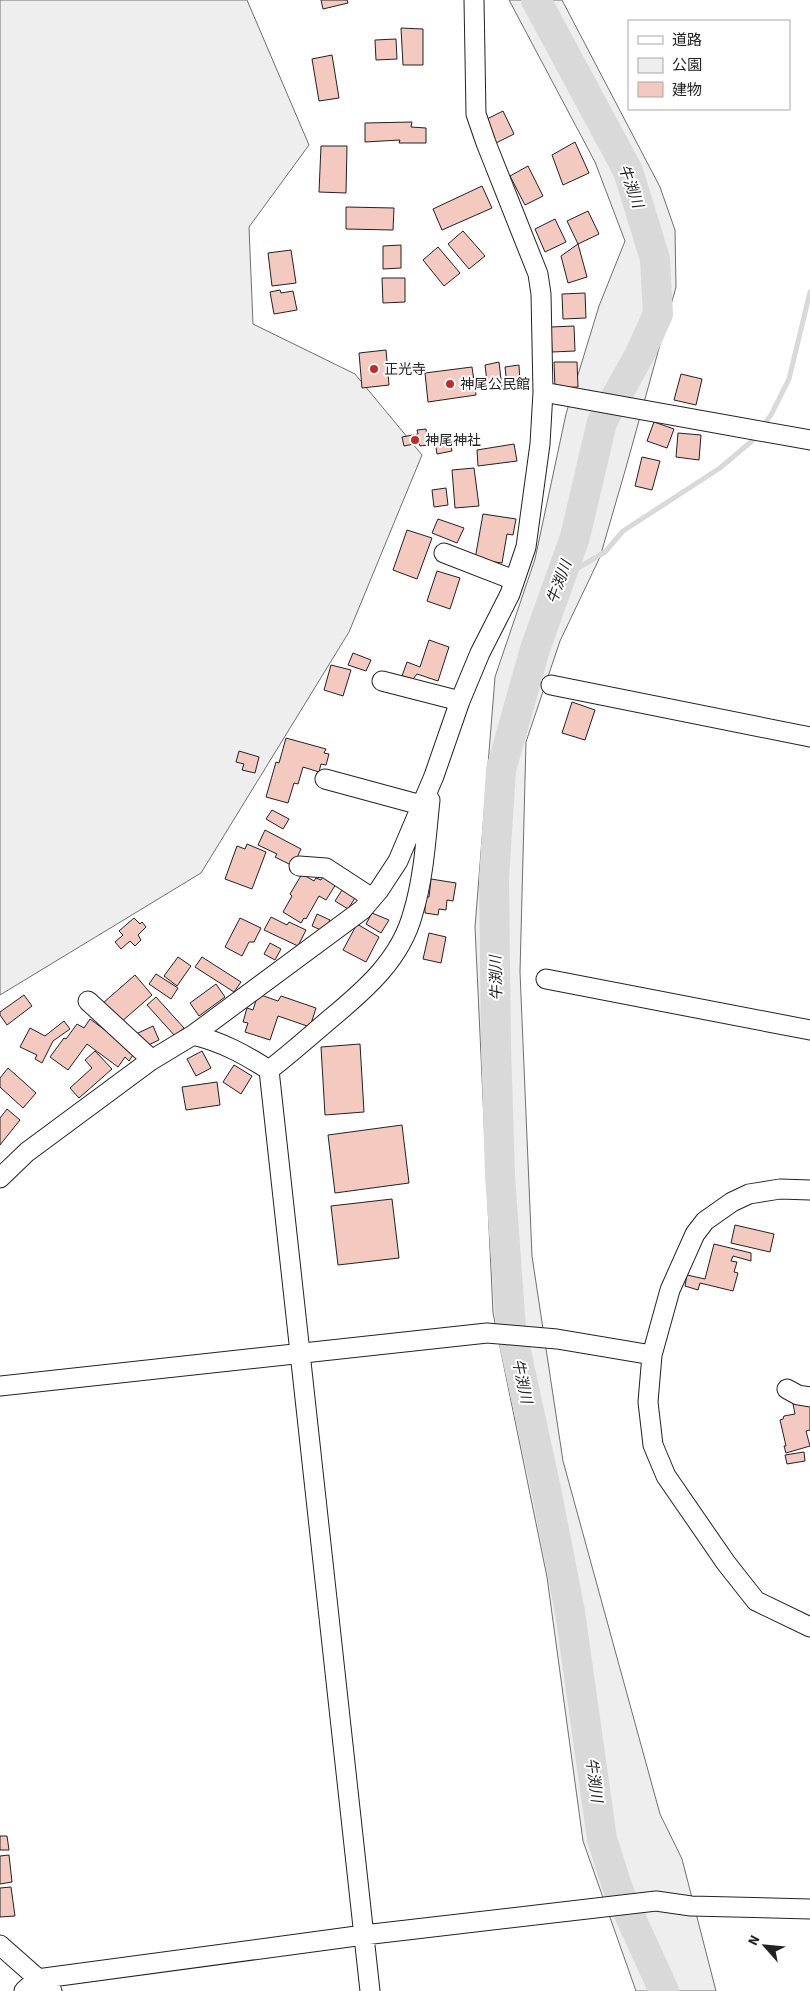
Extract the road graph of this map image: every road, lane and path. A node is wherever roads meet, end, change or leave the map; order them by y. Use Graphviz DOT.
graph roads {
  1 [pos="474,0"];
  2 [pos="543,392"];
  3 [pos="810,440"];
  4 [pos="444,553"];
  5 [pos="514,580"];
  6 [pos="382,681"];
  7 [pos="551,685"];
  8 [pos="460,702"];
  9 [pos="810,737"];
  10 [pos="434,776"];
  11 [pos="325,779"];
  12 [pos="421,805"];
  13 [pos="299,866"];
  14 [pos="372,898"];
  15 [pos="546,979"];
  16 [pos="88,1001"];
  17 [pos="810,1030"];
  18 [pos="193,1035"];
  19 [pos="152,1060"];
  20 [pos="269,1070"];
  21 [pos="1,1174"];
  22 [pos="810,1190"];
  23 [pos="300,1354"];
  24 [pos="652,1355"];
  25 [pos="0,1386"];
  26 [pos="787,1390"];
  27 [pos="810,1397"];
  28 [pos="810,1627"];
  29 [pos="810,1908"];
  30 [pos="364,1935"];
  31 [pos="0,1945"];
  32 [pos="38,1987"];
  33 [pos="370,1991"];
  1 -- 2 [label="street"];
  2 -- 3 [label="street"];
  2 -- 5 [label="street"];
  4 -- 5 [label="street"];
  5 -- 8 [label="street"];
  6 -- 8 [label="street"];
  7 -- 9 [label="street"];
  8 -- 10 [label="street"];
  10 -- 12 [label="street"];
  10 -- 20 [label="street"];
  11 -- 12 [label="street"];
  12 -- 14 [label="street"];
  13 -- 14 [label="street"];
  14 -- 18 [label="street"];
  15 -- 17 [label="street"];
  16 -- 19 [label="street"];
  18 -- 19 [label="street"];
  18 -- 20 [label="street"];
  19 -- 21 [label="street"];
  20 -- 23 [label="street"];
  22 -- 24 [label="street"];
  23 -- 24 [label="street"];
  23 -- 25 [label="street"];
  23 -- 30 [label="street"];
  24 -- 28 [label="street"];
  26 -- 27 [label="street"];
  29 -- 30 [label="street"];
  30 -- 32 [label="street"];
  30 -- 33 [label="street"];
  31 -- 32 [label="street"];
}
